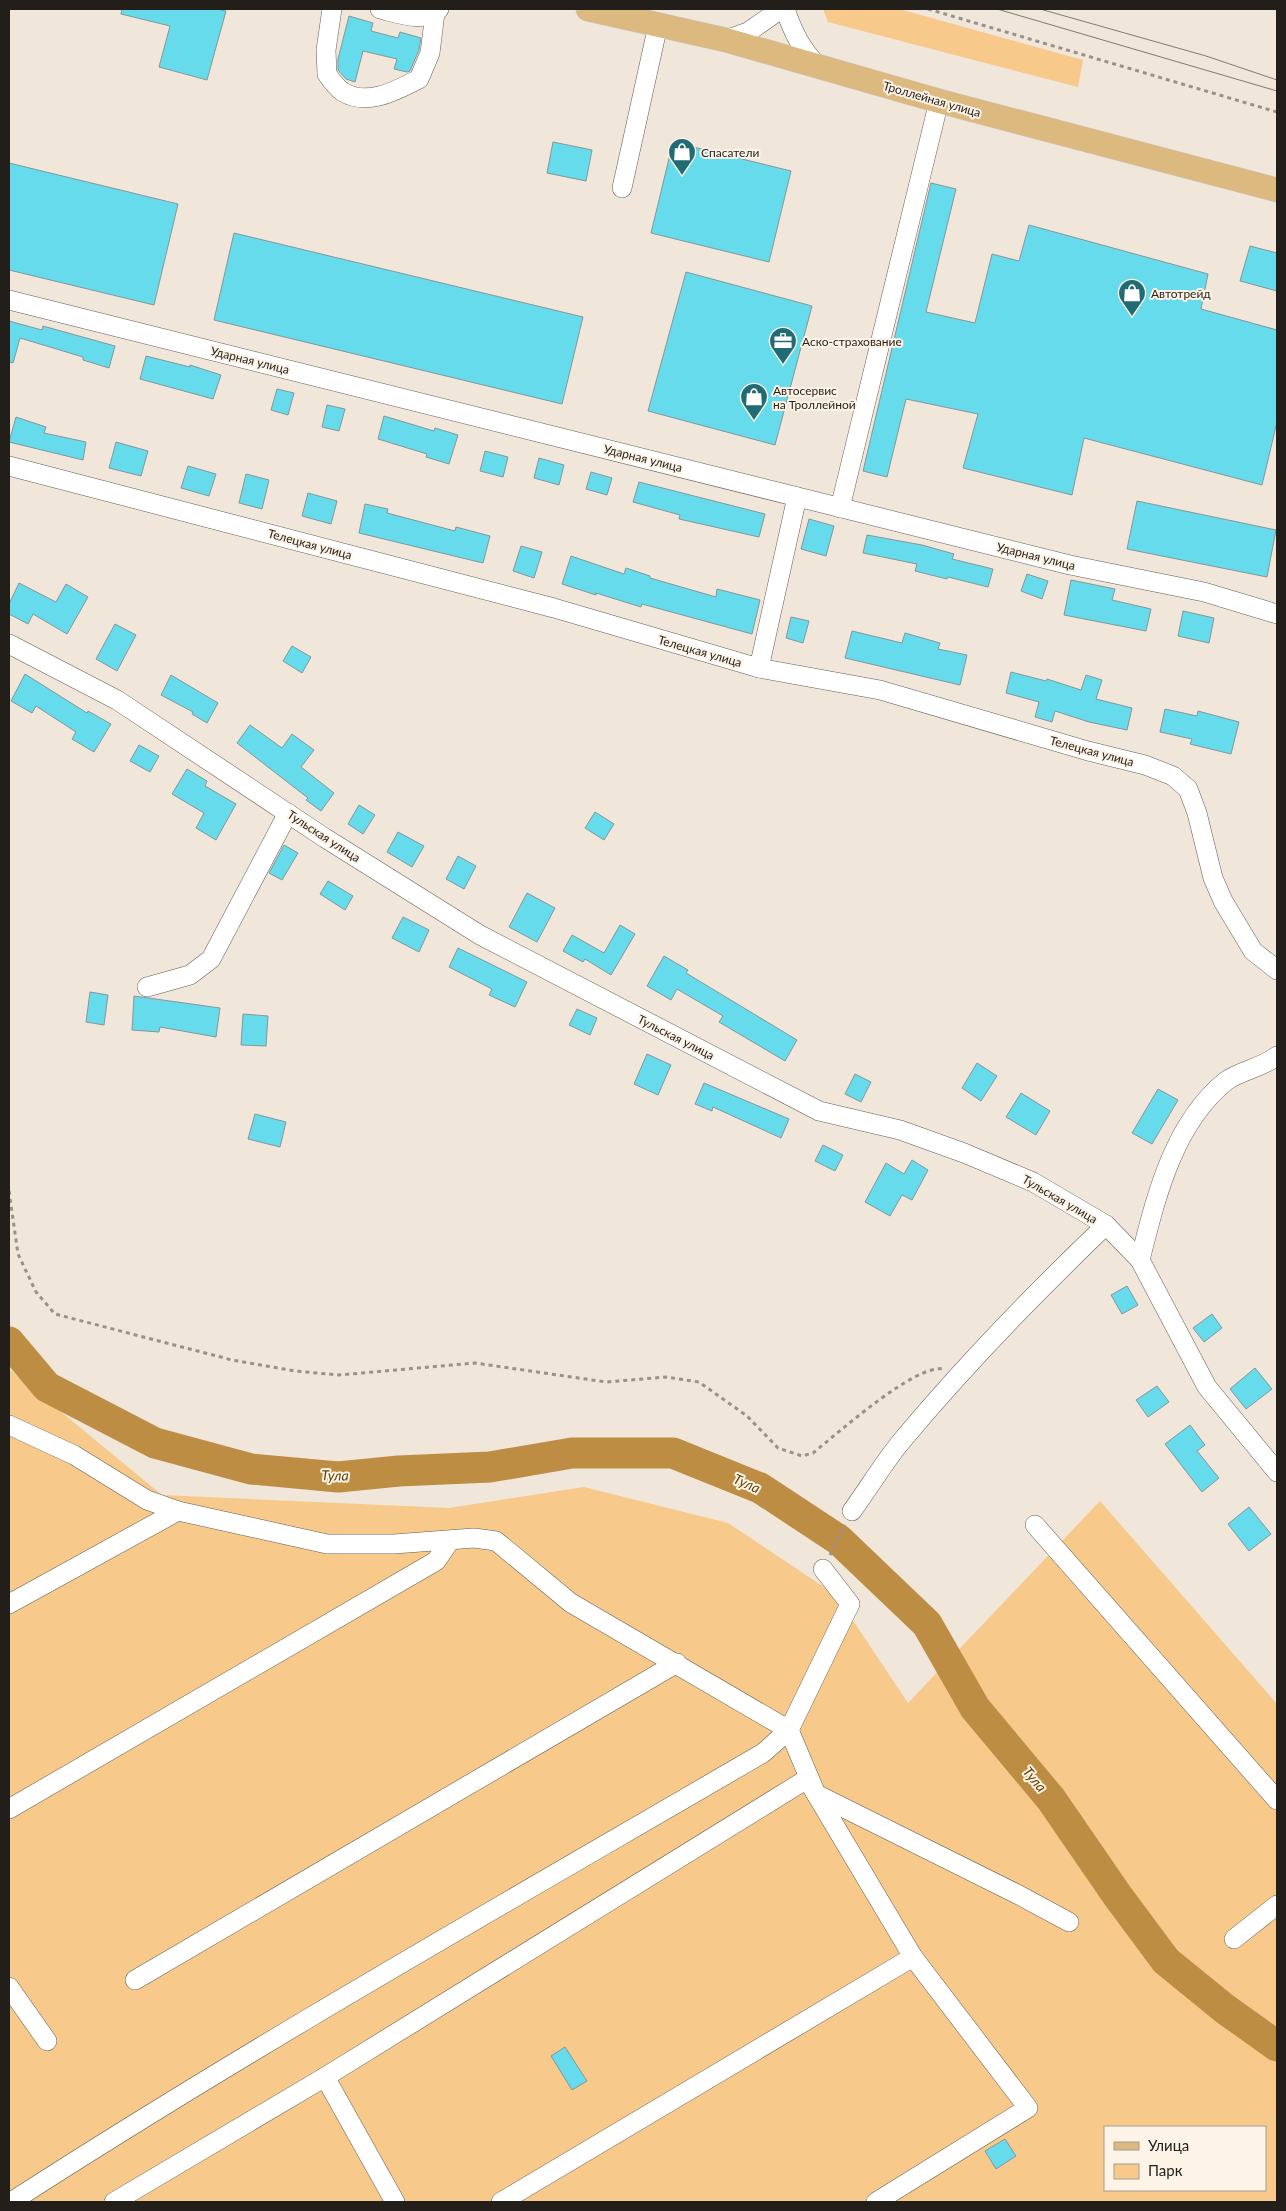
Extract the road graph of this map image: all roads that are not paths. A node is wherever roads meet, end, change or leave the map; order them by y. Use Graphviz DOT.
graph roads {
  1 [pos="332,9"];
  2 [pos="380,9"];
  3 [pos="588,9"];
  4 [pos="781,9"];
  5 [pos="785,9"];
  6 [pos="437,11"];
  7 [pos="658,25"];
  8 [pos="726,40"];
  9 [pos="818,66"];
  10 [pos="939,101"];
  11 [pos="622,188"];
  12 [pos="1277,190"];
  13 [pos="9,300"];
  14 [pos="9,466"];
  15 [pos="797,497"];
  16 [pos="840,508"];
  17 [pos="1277,614"];
  18 [pos="9,644"];
  19 [pos="759,668"];
  20 [pos="288,813"];
  21 [pos="1277,970"];
  22 [pos="147,987"];
  23 [pos="1277,1056"];
  24 [pos="1106,1226"];
  25 [pos="1140,1260"];
  26 [pos="9,1426"];
  27 [pos="1277,1472"];
  28 [pos="178,1511"];
  29 [pos="852,1511"];
  30 [pos="1036,1524"];
  31 [pos="450,1541"];
  32 [pos="823,1569"];
  33 [pos="9,1604"];
  34 [pos="677,1663"];
  35 [pos="788,1730"];
  36 [pos="816,1794"];
  37 [pos="1277,1800"];
  38 [pos="9,1809"];
  39 [pos="1277,1905"];
  40 [pos="1069,1922"];
  41 [pos="1234,1938"];
  42 [pos="913,1957"];
  43 [pos="136,1980"];
  44 [pos="9,1986"];
  45 [pos="47,2041"];
  46 [pos="325,2077"];
  47 [pos="11,2202"];
  48 [pos="114,2202"];
  49 [pos="395,2202"];
  50 [pos="501,2202"];
  51 [pos="876,2202"];
  1 -- 6 [label="street"];
  2 -- 6 [label="street"];
  3 -- 7 [label="main road, Троллейная улица"];
  4 -- 8 [label="street"];
  5 -- 9 [label="street"];
  7 -- 8 [label="main road, Троллейная улица"];
  7 -- 11 [label="street"];
  8 -- 9 [label="main road, Троллейная улица"];
  9 -- 10 [label="main road, Троллейная улица"];
  10 -- 12 [label="main road, Троллейная улица"];
  10 -- 16 [label="street"];
  13 -- 15 [label="street, Ударная улица"];
  14 -- 19 [label="street, Телецкая улица"];
  15 -- 16 [label="street, Ударная улица"];
  15 -- 19 [label="street"];
  16 -- 17 [label="street, Ударная улица"];
  18 -- 20 [label="street, Тульская улица"];
  19 -- 21 [label="street, Телецкая улица"];
  20 -- 22 [label="street"];
  20 -- 24 [label="street, Тульская улица"];
  23 -- 25 [label="street"];
  24 -- 25 [label="street, Тульская улица"];
  24 -- 29 [label="street"];
  25 -- 27 [label="street, Тульская улица"];
  26 -- 28 [label="street"];
  28 -- 31 [label="street"];
  28 -- 33 [label="street"];
  30 -- 37 [label="street"];
  31 -- 34 [label="street"];
  31 -- 38 [label="street"];
  32 -- 35 [label="street"];
  34 -- 35 [label="street"];
  34 -- 43 [label="street"];
  35 -- 36 [label="street"];
  35 -- 47 [label="street"];
  36 -- 40 [label="street"];
  36 -- 42 [label="street"];
  36 -- 46 [label="street"];
  39 -- 41 [label="street"];
  42 -- 50 [label="street"];
  42 -- 51 [label="street"];
  44 -- 45 [label="street"];
  46 -- 48 [label="street"];
  46 -- 49 [label="street"];
}
